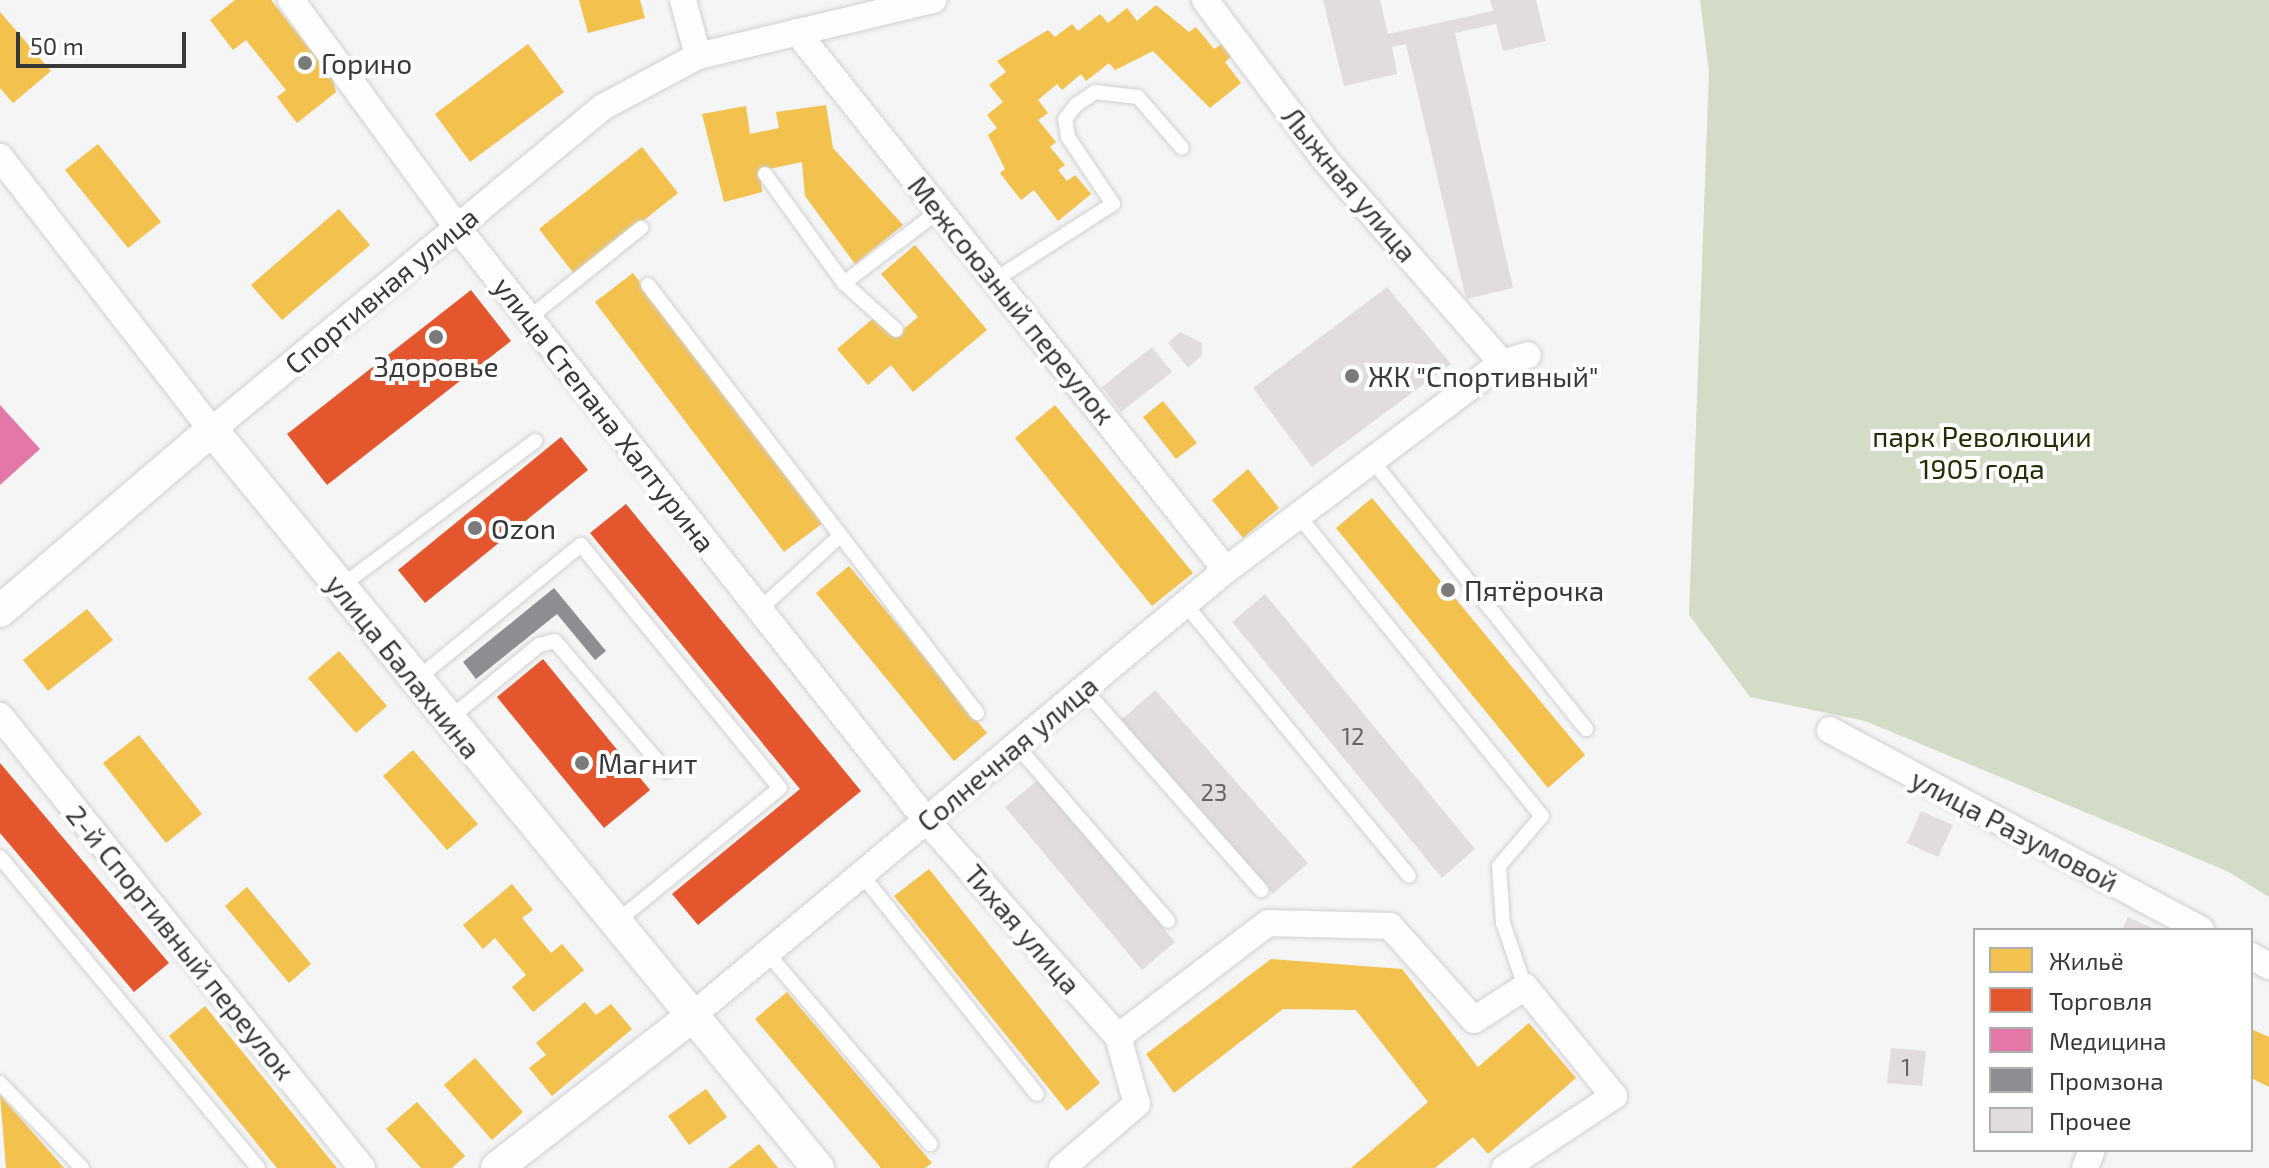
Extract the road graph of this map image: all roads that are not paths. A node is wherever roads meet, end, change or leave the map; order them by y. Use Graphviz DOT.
graph roads {
  1 [pos="291,0"];
  2 [pos="683,0"];
  3 [pos="933,0"];
  4 [pos="1205,0"];
  5 [pos="797,32"];
  6 [pos="698,56"];
  7 [pos="1182,148"];
  8 [pos="0,157"];
  9 [pos="765,174"];
  10 [pos="940,210"];
  11 [pos="457,227"];
  12 [pos="641,228"];
  13 [pos="996,279"];
  14 [pos="844,283"];
  15 [pos="648,285"];
  16 [pos="529,318"];
  17 [pos="896,330"];
  18 [pos="1528,355"];
  19 [pos="1502,363"];
  20 [pos="212,430"];
  21 [pos="535,441"];
  22 [pos="1372,460"];
  23 [pos="1298,515"];
  24 [pos="840,536"];
  25 [pos="1226,570"];
  26 [pos="339,587"];
  27 [pos="1185,604"];
  28 [pos="760,609"];
  29 [pos="0,611"];
  30 [pos="416,680"];
  31 [pos="1084,689"];
  32 [pos="977,713"];
  33 [pos="0,716"];
  34 [pos="448,720"];
  35 [pos="1586,729"];
  36 [pos="1830,730"];
  37 [pos="1017,746"];
  38 [pos="666,771"];
  39 [pos="927,821"];
  40 [pos="0,857"];
  41 [pos="862,875"];
  42 [pos="1409,876"];
  43 [pos="1261,890"];
  44 [pos="1168,921"];
  45 [pos="615,923"];
  46 [pos="2185,926"];
  47 [pos="768,954"];
  48 [pos="1525,987"];
  49 [pos="692,1016"];
  50 [pos="1118,1037"];
  51 [pos="0,1083"];
  52 [pos="1037,1094"];
  53 [pos="930,1144"];
  54 [pos="82,1168"];
  55 [pos="258,1168"];
  56 [pos="362,1168"];
  57 [pos="497,1168"];
  58 [pos="818,1168"];
  59 [pos="1062,1168"];
  60 [pos="1505,1168"];
  1 -- 11 [label="street, улица Степана Халтурина"];
  2 -- 6 [label="street"];
  3 -- 5 [label="street"];
  4 -- 19 [label="street, Лыжная улица"];
  5 -- 6 [label="street, Спортивная улица"];
  5 -- 10 [label="street, Межсоюзный переулок"];
  6 -- 11 [label="street, Спортивная улица"];
  7 -- 13 [label="lane"];
  8 -- 20 [label="street, улица Балахнина"];
  9 -- 14 [label="lane"];
  10 -- 13 [label="street, Межсоюзный переулок"];
  10 -- 14 [label="lane"];
  11 -- 16 [label="street, улица Степана Халтурина"];
  11 -- 20 [label="street, Спортивная улица"];
  12 -- 16 [label="lane"];
  13 -- 25 [label="street, Межсоюзный переулок"];
  14 -- 17 [label="lane"];
  15 -- 24 [label="lane"];
  16 -- 28 [label="street, улица Степана Халтурина"];
  18 -- 19 [label="street, Солнечная улица"];
  19 -- 22 [label="street, Солнечная улица"];
  20 -- 26 [label="street, улица Балахнина"];
  20 -- 29 [label="street, Спортивная улица"];
  21 -- 26 [label="lane"];
  22 -- 23 [label="street, Солнечная улица"];
  22 -- 35 [label="lane"];
  23 -- 25 [label="street, Солнечная улица"];
  23 -- 48 [label="lane"];
  24 -- 28 [label="lane"];
  24 -- 32 [label="lane"];
  25 -- 27 [label="street, Солнечная улица"];
  26 -- 30 [label="street, улица Балахнина"];
  27 -- 31 [label="street, Солнечная улица"];
  27 -- 42 [label="lane"];
  28 -- 39 [label="street, улица Степана Халтурина"];
  30 -- 34 [label="street, улица Балахнина"];
  30 -- 45 [label="lane"];
  31 -- 37 [label="street, Солнечная улица"];
  31 -- 43 [label="lane"];
  33 -- 56 [label="street, 2-й Спортивный переулок"];
  34 -- 38 [label="lane"];
  34 -- 45 [label="street, улица Балахнина"];
  36 -- 46 [label="street, улица Разумовой"];
  37 -- 39 [label="street, Солнечная улица"];
  37 -- 44 [label="lane"];
  39 -- 41 [label="street, Солнечная улица"];
  39 -- 50 [label="street, Тихая улица"];
  40 -- 55 [label="lane"];
  41 -- 47 [label="street, Солнечная улица"];
  41 -- 52 [label="lane"];
  45 -- 49 [label="street, улица Балахнина"];
  47 -- 49 [label="street, Солнечная улица"];
  47 -- 53 [label="lane"];
  48 -- 50 [label="street"];
  48 -- 60 [label="street"];
  49 -- 57 [label="street, Солнечная улица"];
  49 -- 58 [label="street, улица Балахнина"];
  50 -- 59 [label="street"];
  51 -- 54 [label="lane"];
}
